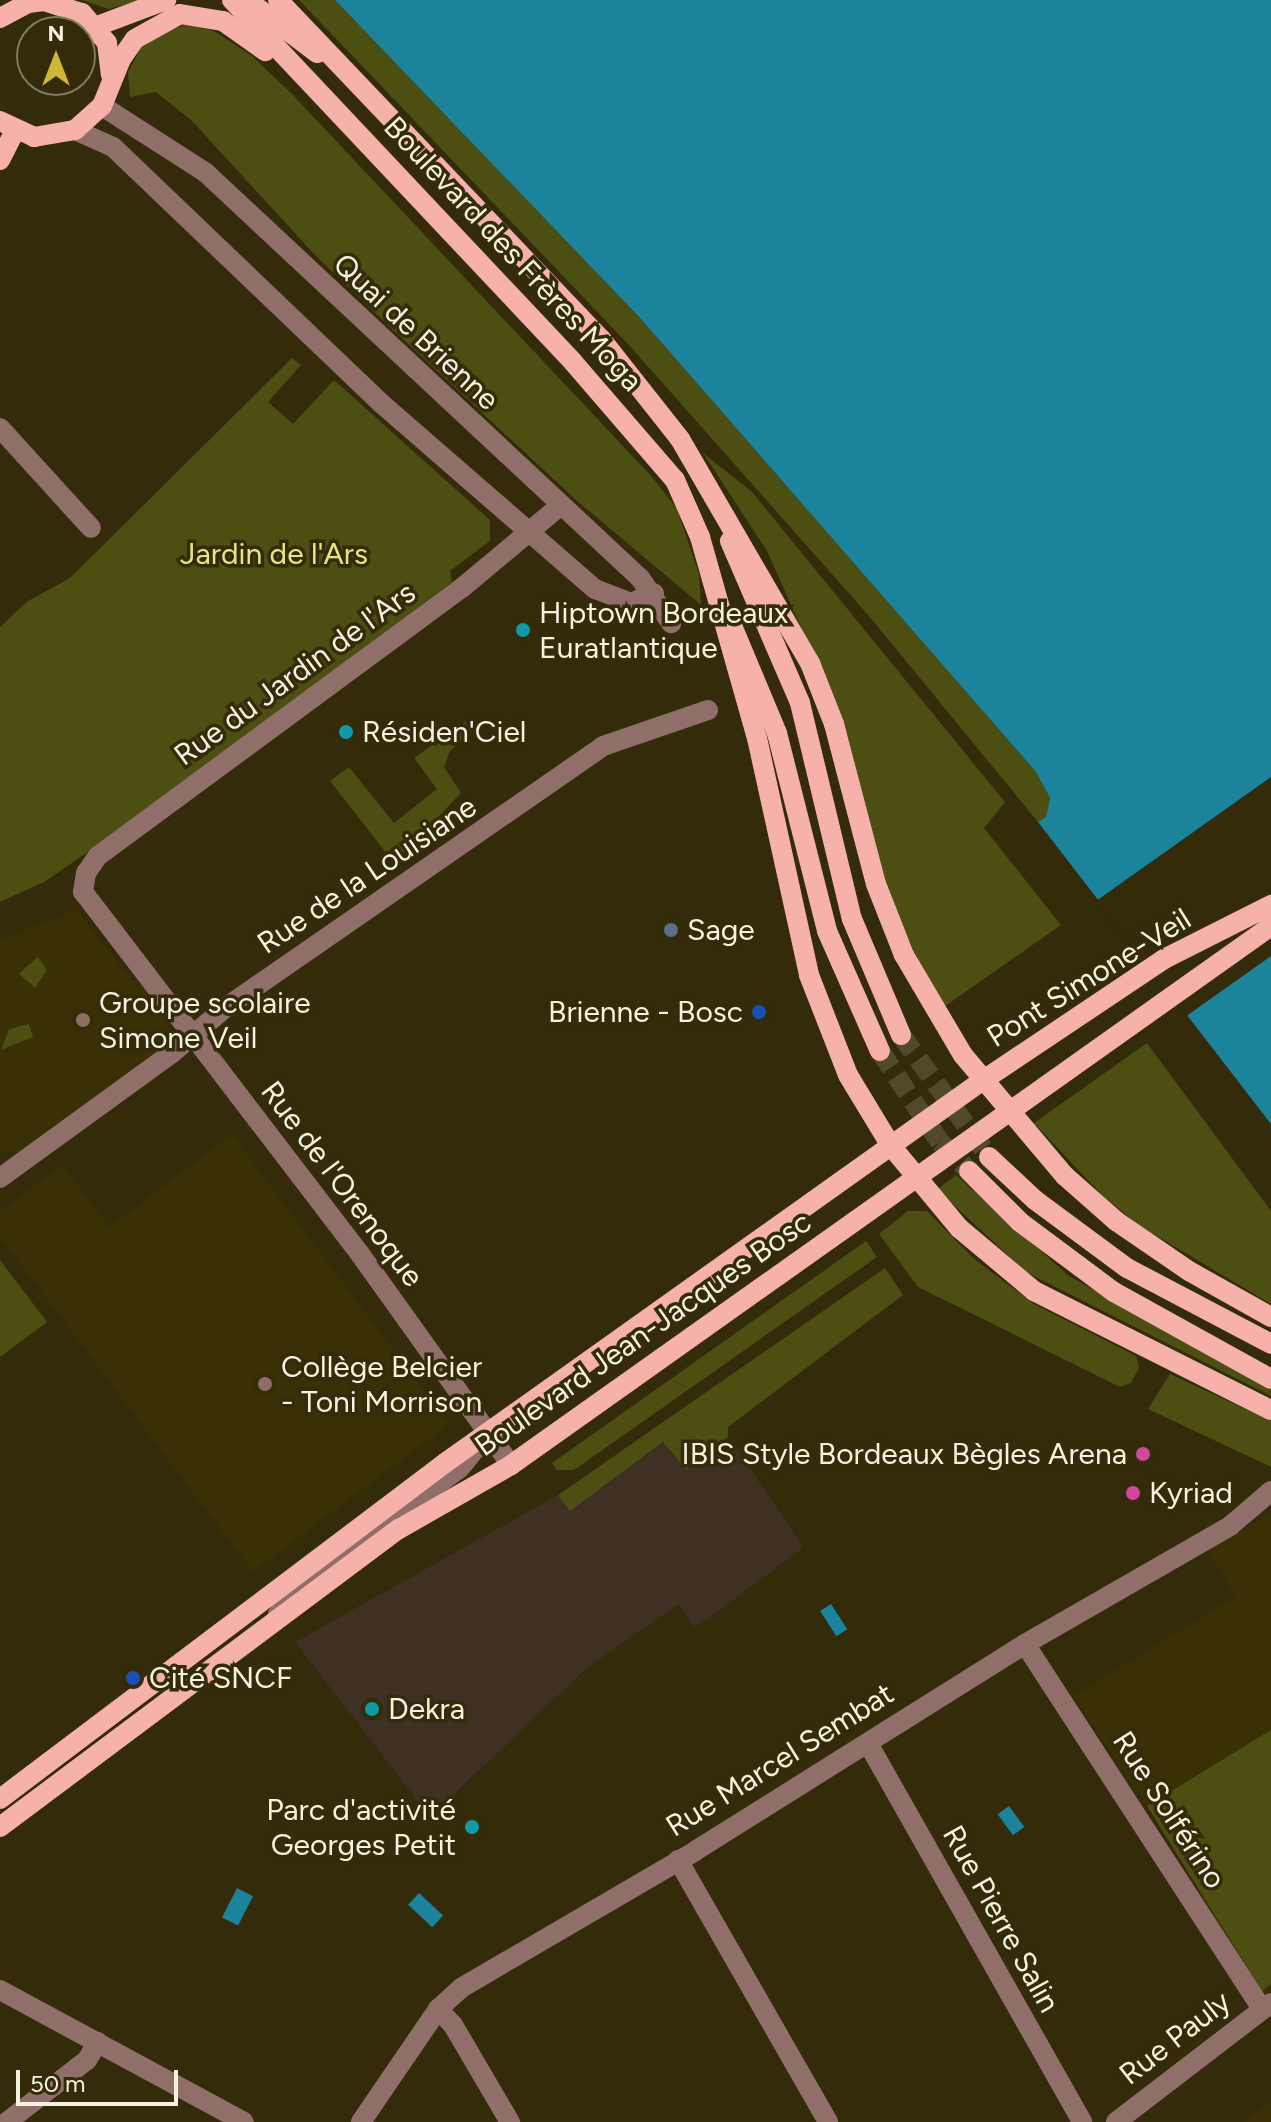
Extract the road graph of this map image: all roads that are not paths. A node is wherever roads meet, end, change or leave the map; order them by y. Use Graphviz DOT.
graph roads {
  1 [pos="166,0"];
  2 [pos="232,0"];
  3 [pos="278,0"];
  4 [pos="33,1"];
  5 [pos="0,18"];
  6 [pos="97,26"];
  7 [pos="111,83"];
  8 [pos="377,100"];
  9 [pos="102,106"];
  10 [pos="350,123"];
  11 [pos="8,126"];
  12 [pos="75,130"];
  13 [pos="0,160"];
  14 [pos="0,428"];
  15 [pos="714,496"];
  16 [pos="561,505"];
  17 [pos="91,528"];
  18 [pos="532,533"];
  19 [pos="710,575"];
  20 [pos="654,593"];
  21 [pos="671,623"];
  22 [pos="708,710"];
  23 [pos="85,900"];
  24 [pos="1271,905"];
  25 [pos="1271,926"];
  26 [pos="901,1035"];
  27 [pos="192,1037"];
  28 [pos="880,1051"];
  29 [pos="982,1081"];
  30 [pos="1009,1114"];
  31 [pos="891,1146"];
  32 [pos="989,1157"];
  33 [pos="969,1171"];
  34 [pos="0,1178"];
  35 [pos="916,1180"];
  36 [pos="1271,1317"];
  37 [pos="1271,1344"];
  38 [pos="1271,1379"];
  39 [pos="1271,1410"];
  40 [pos="488,1432"];
  41 [pos="511,1465"];
  42 [pos="1271,1491"];
  43 [pos="267,1625"];
  44 [pos="1025,1644"];
  45 [pos="869,1745"];
  46 [pos="0,1799"];
  47 [pos="0,1827"];
  48 [pos="678,1860"];
  49 [pos="0,1990"];
  50 [pos="1266,2006"];
  51 [pos="438,2009"];
  52 [pos="98,2042"];
  53 [pos="7,2122"];
  54 [pos="244,2122"];
  55 [pos="361,2122"];
  56 [pos="510,2122"];
  57 [pos="828,2122"];
  58 [pos="1082,2122"];
  59 [pos="1116,2122"];
  1 -- 6 [label="main road"];
  2 -- 8 [label="main road"];
  2 -- 10 [label="main road, Boulevard des Frères Moga"];
  3 -- 8 [label="main road, Boulevard des Frères Moga"];
  4 -- 5 [label="main road"];
  4 -- 6 [label="main road"];
  6 -- 7 [label="main road"];
  7 -- 9 [label="main road"];
  7 -- 10 [label="main road"];
  8 -- 15 [label="main road, Boulevard des Frères Moga"];
  9 -- 12 [label="main road"];
  9 -- 16 [label="street, Quai de Brienne"];
  10 -- 19 [label="main road, Boulevard des Frères Moga"];
  11 -- 12 [label="main road"];
  11 -- 13 [label="main road"];
  12 -- 18 [label="street"];
  14 -- 17 [label="street"];
  15 -- 26 [label="main road"];
  15 -- 29 [label="main road"];
  16 -- 18 [label="street, Rue du Jardin de l'Ars"];
  16 -- 20 [label="street, Quai de Brienne"];
  18 -- 20 [label="street"];
  18 -- 23 [label="street, Rue du Jardin de l'Ars"];
  19 -- 28 [label="main road"];
  19 -- 31 [label="main road"];
  20 -- 21 [label="street, Quai de Brienne"];
  22 -- 27 [label="street, Rue de la Louisiane"];
  23 -- 27 [label="street, Rue de l'Orenoque"];
  24 -- 29 [label="main road, Pont Simone-Veil"];
  25 -- 30 [label="main road, Pont Simone-Veil"];
  27 -- 34 [label="street, Rue de la Louisiane"];
  27 -- 40 [label="street, Rue de l'Orenoque"];
  29 -- 30 [label="main road"];
  29 -- 31 [label="main road, Boulevard Jean-Jacques Bosc"];
  30 -- 35 [label="main road, Boulevard Jean-Jacques Bosc"];
  30 -- 36 [label="main road"];
  31 -- 35 [label="main road"];
  31 -- 40 [label="main road, Boulevard Jean-Jacques Bosc"];
  32 -- 37 [label="main road"];
  33 -- 38 [label="main road"];
  35 -- 39 [label="main road"];
  35 -- 41 [label="main road, Boulevard Jean-Jacques Bosc"];
  40 -- 41 [label="street, Rue de l'Orenoque"];
  40 -- 43 [label="street"];
  40 -- 46 [label="main road, Boulevard Jean-Jacques Bosc"];
  41 -- 43 [label="main road, Boulevard Jean-Jacques Bosc"];
  42 -- 44 [label="street, Rue Marcel Sembat"];
  43 -- 47 [label="main road, Boulevard Jean-Jacques Bosc"];
  44 -- 45 [label="street, Rue Marcel Sembat"];
  44 -- 50 [label="street, Rue Solférino"];
  45 -- 48 [label="street, Rue Marcel Sembat"];
  45 -- 58 [label="street, Rue Pierre Salin"];
  48 -- 51 [label="street, Rue Marcel Sembat"];
  48 -- 57 [label="street"];
  49 -- 52 [label="street"];
  50 -- 59 [label="street, Rue Pauly"];
  51 -- 55 [label="street, Rue Marcel Sembat"];
  51 -- 56 [label="street"];
  52 -- 53 [label="street"];
  52 -- 54 [label="street"];
}
